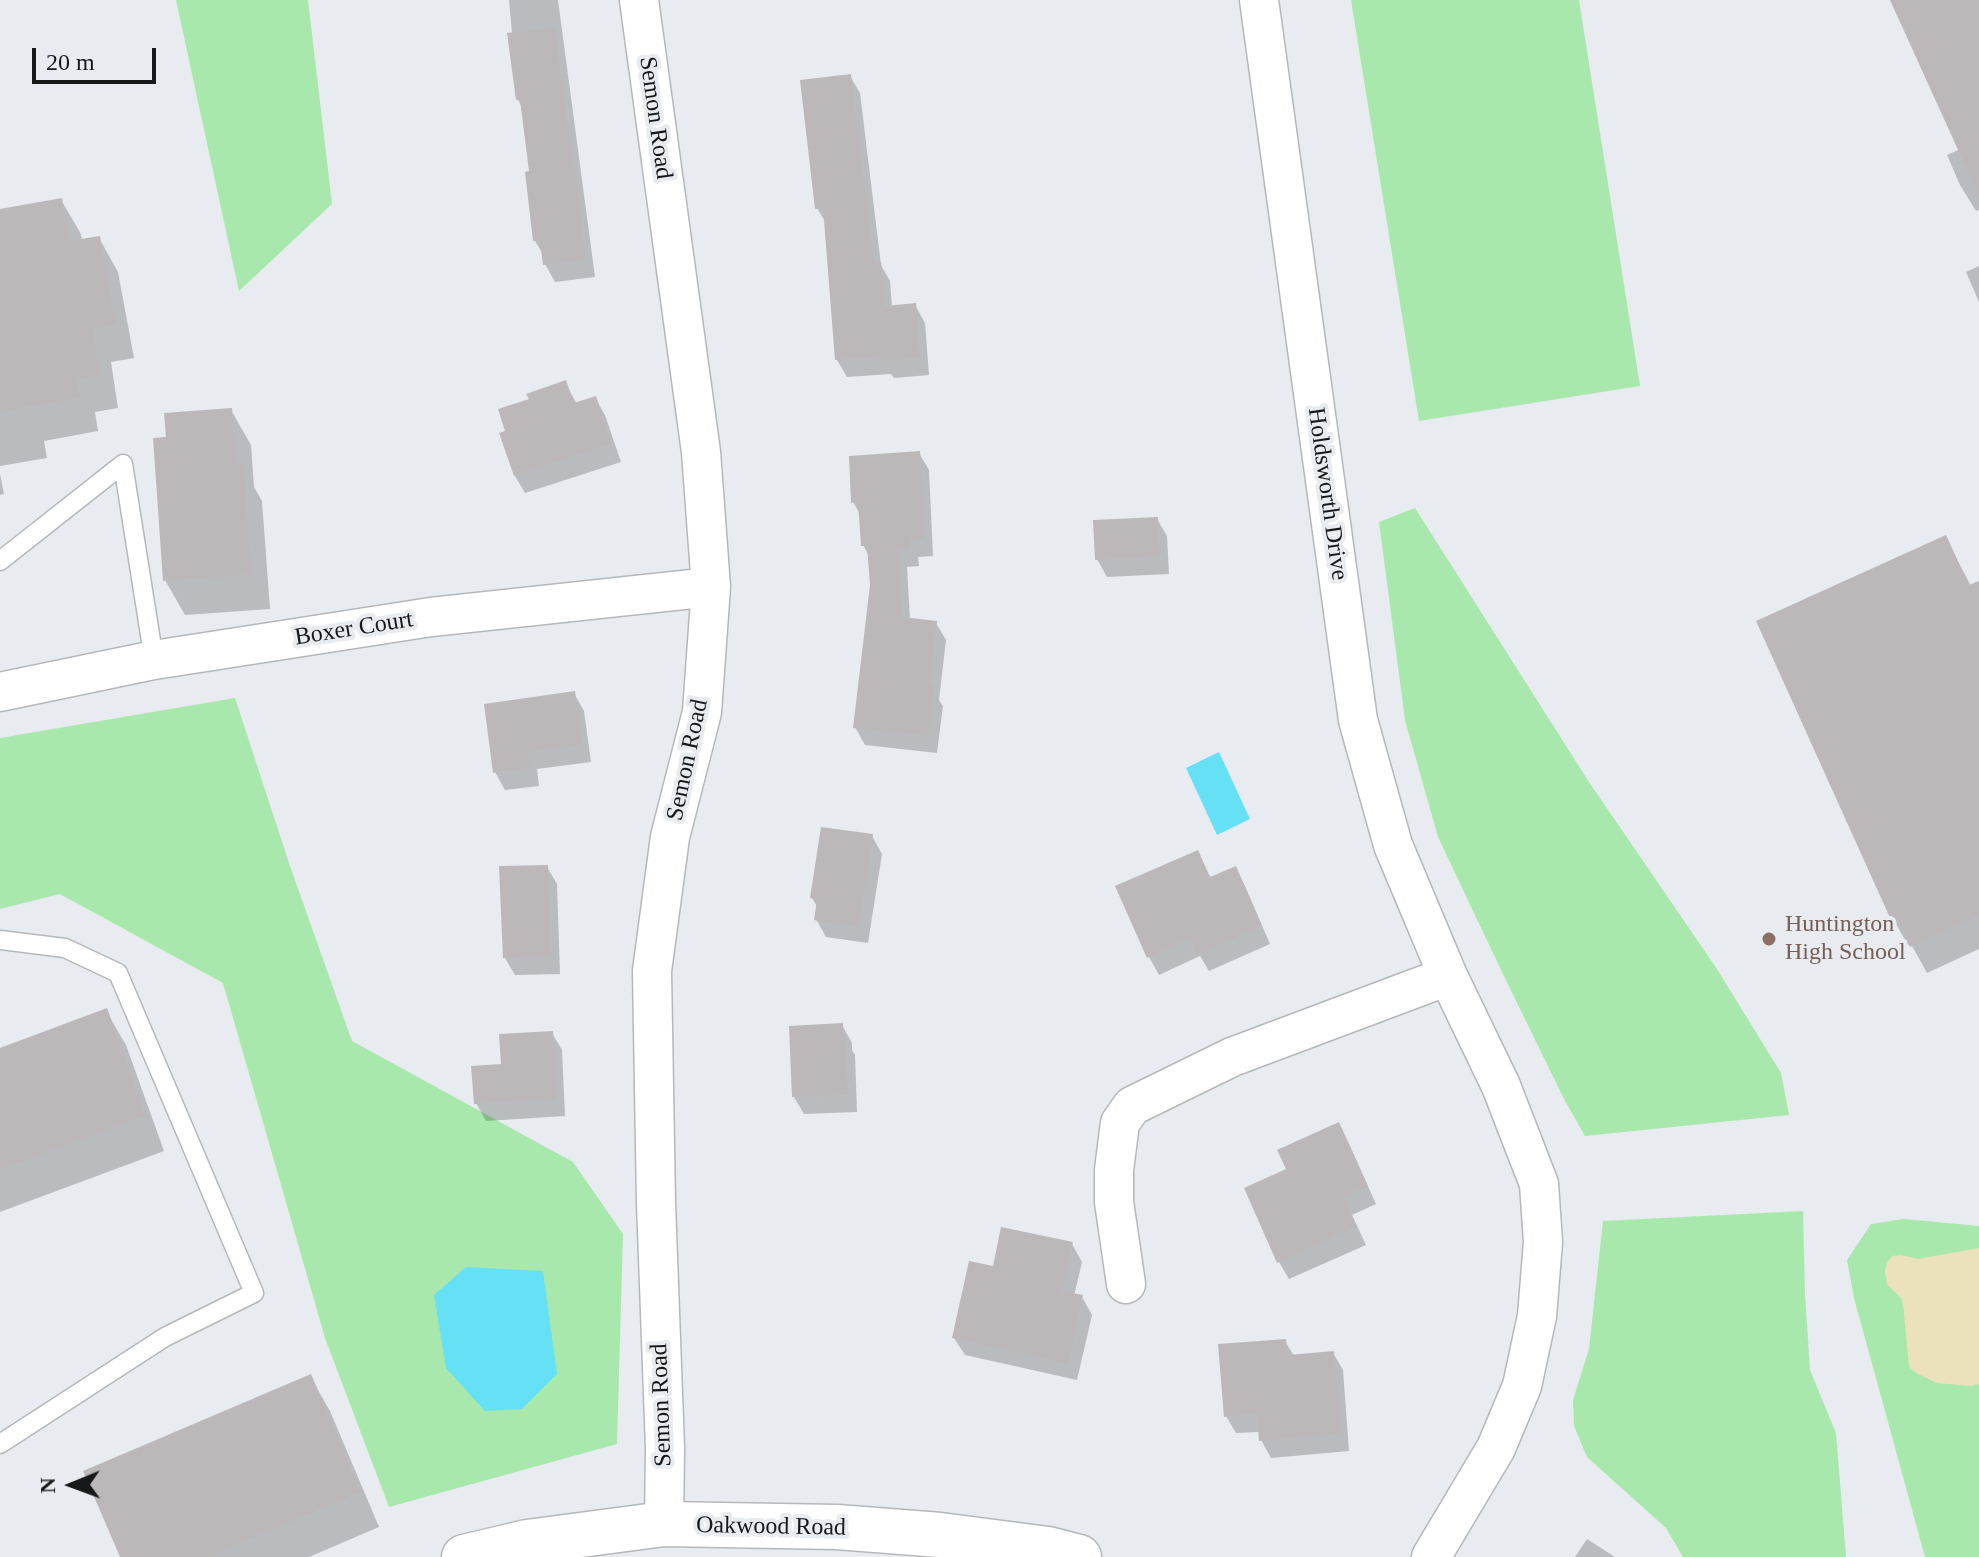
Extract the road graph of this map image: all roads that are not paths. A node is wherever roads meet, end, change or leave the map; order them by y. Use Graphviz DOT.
graph roads {
  1 [pos="639,0"];
  2 [pos="1259,0"];
  3 [pos="0,561"];
  4 [pos="711,587"];
  5 [pos="154,660"];
  6 [pos="0,692"];
  7 [pos="0,940"];
  8 [pos="1448,976"];
  9 [pos="1126,1284"];
  10 [pos="0,1444"];
  11 [pos="664,1524"];
  12 [pos="464,1557"];
  13 [pos="1079,1557"];
  14 [pos="1431,1557"];
  1 -- 4 [label="street, Semon Road"];
  2 -- 8 [label="street, Holdsworth Drive"];
  3 -- 5 [label="lane"];
  4 -- 5 [label="street, Boxer Court"];
  4 -- 11 [label="street, Semon Road"];
  5 -- 6 [label="street, Boxer Court"];
  7 -- 10 [label="lane"];
  8 -- 9 [label="street"];
  8 -- 14 [label="street, Holdsworth Drive"];
  11 -- 12 [label="main road, Oakwood Road"];
  11 -- 13 [label="main road, Oakwood Road"];
}
